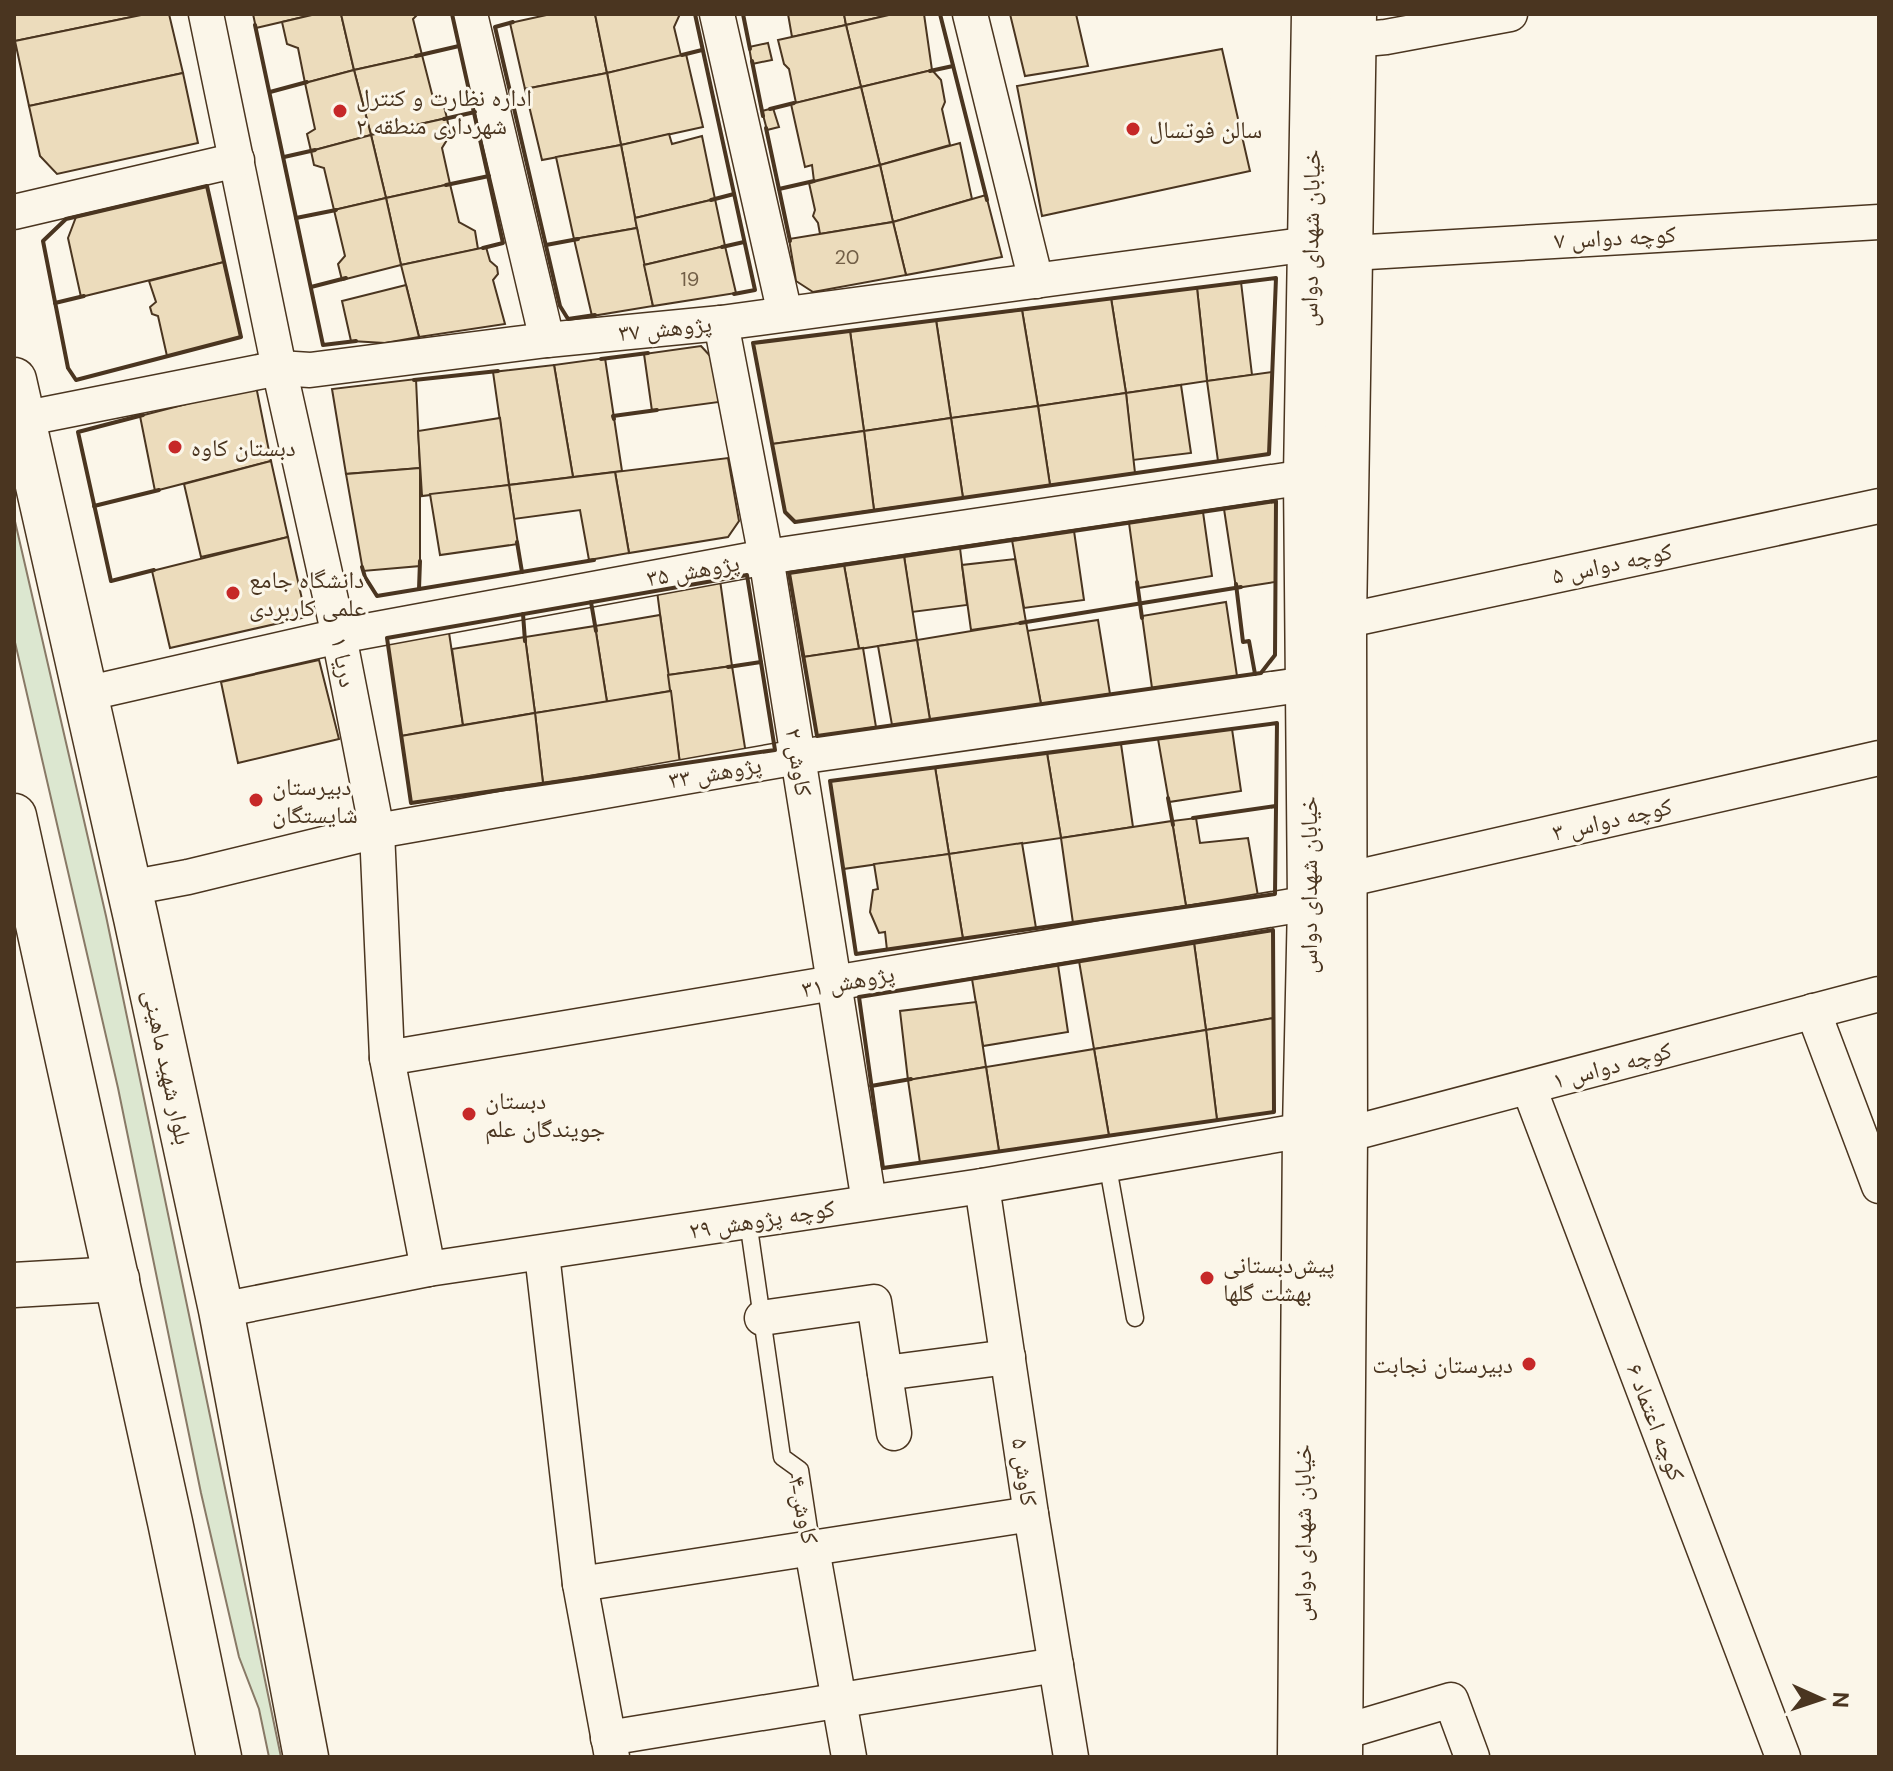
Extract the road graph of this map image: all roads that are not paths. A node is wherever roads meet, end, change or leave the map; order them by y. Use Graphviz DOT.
graph roads {
  1 [pos="206,14"];
  2 [pos="470,14"];
  3 [pos="717,14"];
  4 [pos="970,14"];
  5 [pos="1314,14"];
  6 [pos="1510,14"];
  7 [pos="1354,27"];
  8 [pos="237,160"];
  9 [pos="14,212"];
  10 [pos="1879,222"];
  11 [pos="1331,248"];
  12 [pos="1036,281"];
  13 [pos="785,314"];
  14 [pos="721,323"];
  15 [pos="547,340"];
  16 [pos="279,368"];
  17 [pos="18,399"];
  18 [pos="1306,477"];
  19 [pos="1879,506"];
  20 [pos="766,557"];
  21 [pos="1344,621"];
  22 [pos="339,636"];
  23 [pos="1307,684"];
  24 [pos="85,694"];
  25 [pos="798,757"];
  26 [pos="1879,758"];
  27 [pos="14,816"];
  28 [pos="377,831"];
  29 [pos="129,888"];
  30 [pos="1327,892"];
  31 [pos="835,983"];
  32 [pos="1879,994"];
  33 [pos="1813,1011"];
  34 [pos="387,1058"];
  35 [pos="1529,1088"];
  36 [pos="1325,1133"];
  37 [pos="1107,1162"];
  38 [pos="982,1186"];
  39 [pos="1879,1186"];
  40 [pos="869,1202"];
  41 [pos="748,1221"];
  42 [pos="542,1254"];
  43 [pos="428,1269"];
  44 [pos="117,1279"];
  45 [pos="14,1285"];
  46 [pos="221,1310"];
  47 [pos="762,1318"];
  48 [pos="1135,1318"];
  49 [pos="1008,1357"];
  50 [pos="885,1373"];
  51 [pos="894,1433"];
  52 [pos="1031,1514"];
  53 [pos="812,1549"];
  54 [pos="580,1584"];
  55 [pos="1056,1665"];
  56 [pos="839,1701"];
  57 [pos="1340,1745"];
  58 [pos="610,1747"];
  59 [pos="219,1757"];
  60 [pos="306,1757"];
  61 [pos="849,1757"];
  62 [pos="1071,1757"];
  63 [pos="1300,1757"];
  64 [pos="1472,1757"];
  65 [pos="1783,1757"];
  1 -- 8 [label="street, دریا ۱"];
  2 -- 15 [label="street"];
  3 -- 13 [label="street"];
  4 -- 12 [label="street"];
  5 -- 11 [label="street, خیابان شهدای دواس"];
  6 -- 7 [label="street"];
  7 -- 11 [label="street, خیابان شهدای دواس"];
  8 -- 9 [label="street"];
  8 -- 16 [label="street, دریا ۱"];
  10 -- 11 [label="street, کوچه دواس ۷"];
  11 -- 12 [label="street, پژوهش ۳۷"];
  11 -- 18 [label="street, خیابان شهدای دواس"];
  11 -- 21 [label="street, خیابان شهدای دواس"];
  12 -- 13 [label="street, پژوهش ۳۷"];
  13 -- 14 [label="street, پژوهش ۳۷"];
  14 -- 15 [label="street, پژوهش ۳۷"];
  14 -- 20 [label="street, کاوش ۲"];
  15 -- 16 [label="street, پژوهش ۳۷"];
  16 -- 17 [label="street, پژوهش ۳۷"];
  16 -- 22 [label="street, دریا ۱"];
  17 -- 24 [label="street, بلوار شهید ماهینی"];
  18 -- 20 [label="street, پژوهش ۳۵"];
  18 -- 23 [label="street, خیابان شهدای دواس"];
  19 -- 21 [label="street, کوچه دواس ۵"];
  20 -- 22 [label="street, پژوهش ۳۵"];
  20 -- 25 [label="street, کاوش ۲"];
  21 -- 30 [label="street, خیابان شهدای دواس"];
  22 -- 24 [label="street, پژوهش ۳۵"];
  22 -- 28 [label="street, دریا ۱"];
  23 -- 25 [label="street, پژوهش ۳۳"];
  23 -- 30 [label="street, خیابان شهدای دواس"];
  24 -- 29 [label="street, بلوار شهید ماهینی"];
  25 -- 28 [label="street, پژوهش ۳۳"];
  25 -- 31 [label="street, کاوش ۲"];
  26 -- 30 [label="street, کوچه دواس ۳"];
  27 -- 44 [label="street"];
  28 -- 29 [label="street, پژوهش ۳۳"];
  28 -- 34 [label="street, دریا ۱"];
  29 -- 46 [label="street, بلوار شهید ماهینی"];
  30 -- 31 [label="street, پژوهش ۳۱"];
  30 -- 36 [label="street, خیابان شهدای دواس"];
  31 -- 34 [label="street, پژوهش ۳۱"];
  31 -- 40 [label="street, کاوش ۲"];
  32 -- 33 [label="street, کوچه دواس ۱"];
  33 -- 35 [label="street, کوچه دواس ۱"];
  33 -- 39 [label="street"];
  34 -- 43 [label="street, دریا ۱"];
  35 -- 36 [label="street, کوچه دواس ۱"];
  35 -- 65 [label="street, کوچه اعتماد ۶"];
  36 -- 37 [label="street, کوچه پژوهش ۲۹"];
  36 -- 57 [label="street, خیابان شهدای دواس"];
  36 -- 63 [label="street, خیابان شهدای دواس"];
  37 -- 38 [label="street, کوچه پژوهش ۲۹"];
  37 -- 48 [label="lane"];
  38 -- 40 [label="street, کوچه پژوهش ۲۹"];
  38 -- 49 [label="street, کاوش ۵"];
  40 -- 41 [label="street, کوچه پژوهش ۲۹"];
  41 -- 42 [label="street, کوچه پژوهش ۲۹"];
  41 -- 47 [label="lane, کاوش ۴"];
  42 -- 43 [label="street, کوچه پژوهش ۲۹"];
  42 -- 54 [label="street"];
  43 -- 46 [label="street, کوچه پژوهش ۲۹"];
  44 -- 45 [label="street"];
  44 -- 59 [label="street"];
  46 -- 60 [label="street, بلوار شهید ماهینی"];
  47 -- 50 [label="street"];
  47 -- 53 [label="lane, کاوش ۴"];
  49 -- 50 [label="street"];
  49 -- 52 [label="street, کاوش ۵"];
  50 -- 51 [label="street"];
  52 -- 53 [label="street"];
  52 -- 55 [label="street, کاوش ۵"];
  53 -- 54 [label="street"];
  53 -- 56 [label="street, کاوش ۴"];
  54 -- 58 [label="street"];
  55 -- 56 [label="street"];
  55 -- 62 [label="street, کاوش ۵"];
  56 -- 58 [label="street"];
  56 -- 61 [label="street, کاوش ۴"];
  57 -- 64 [label="street"];
}
